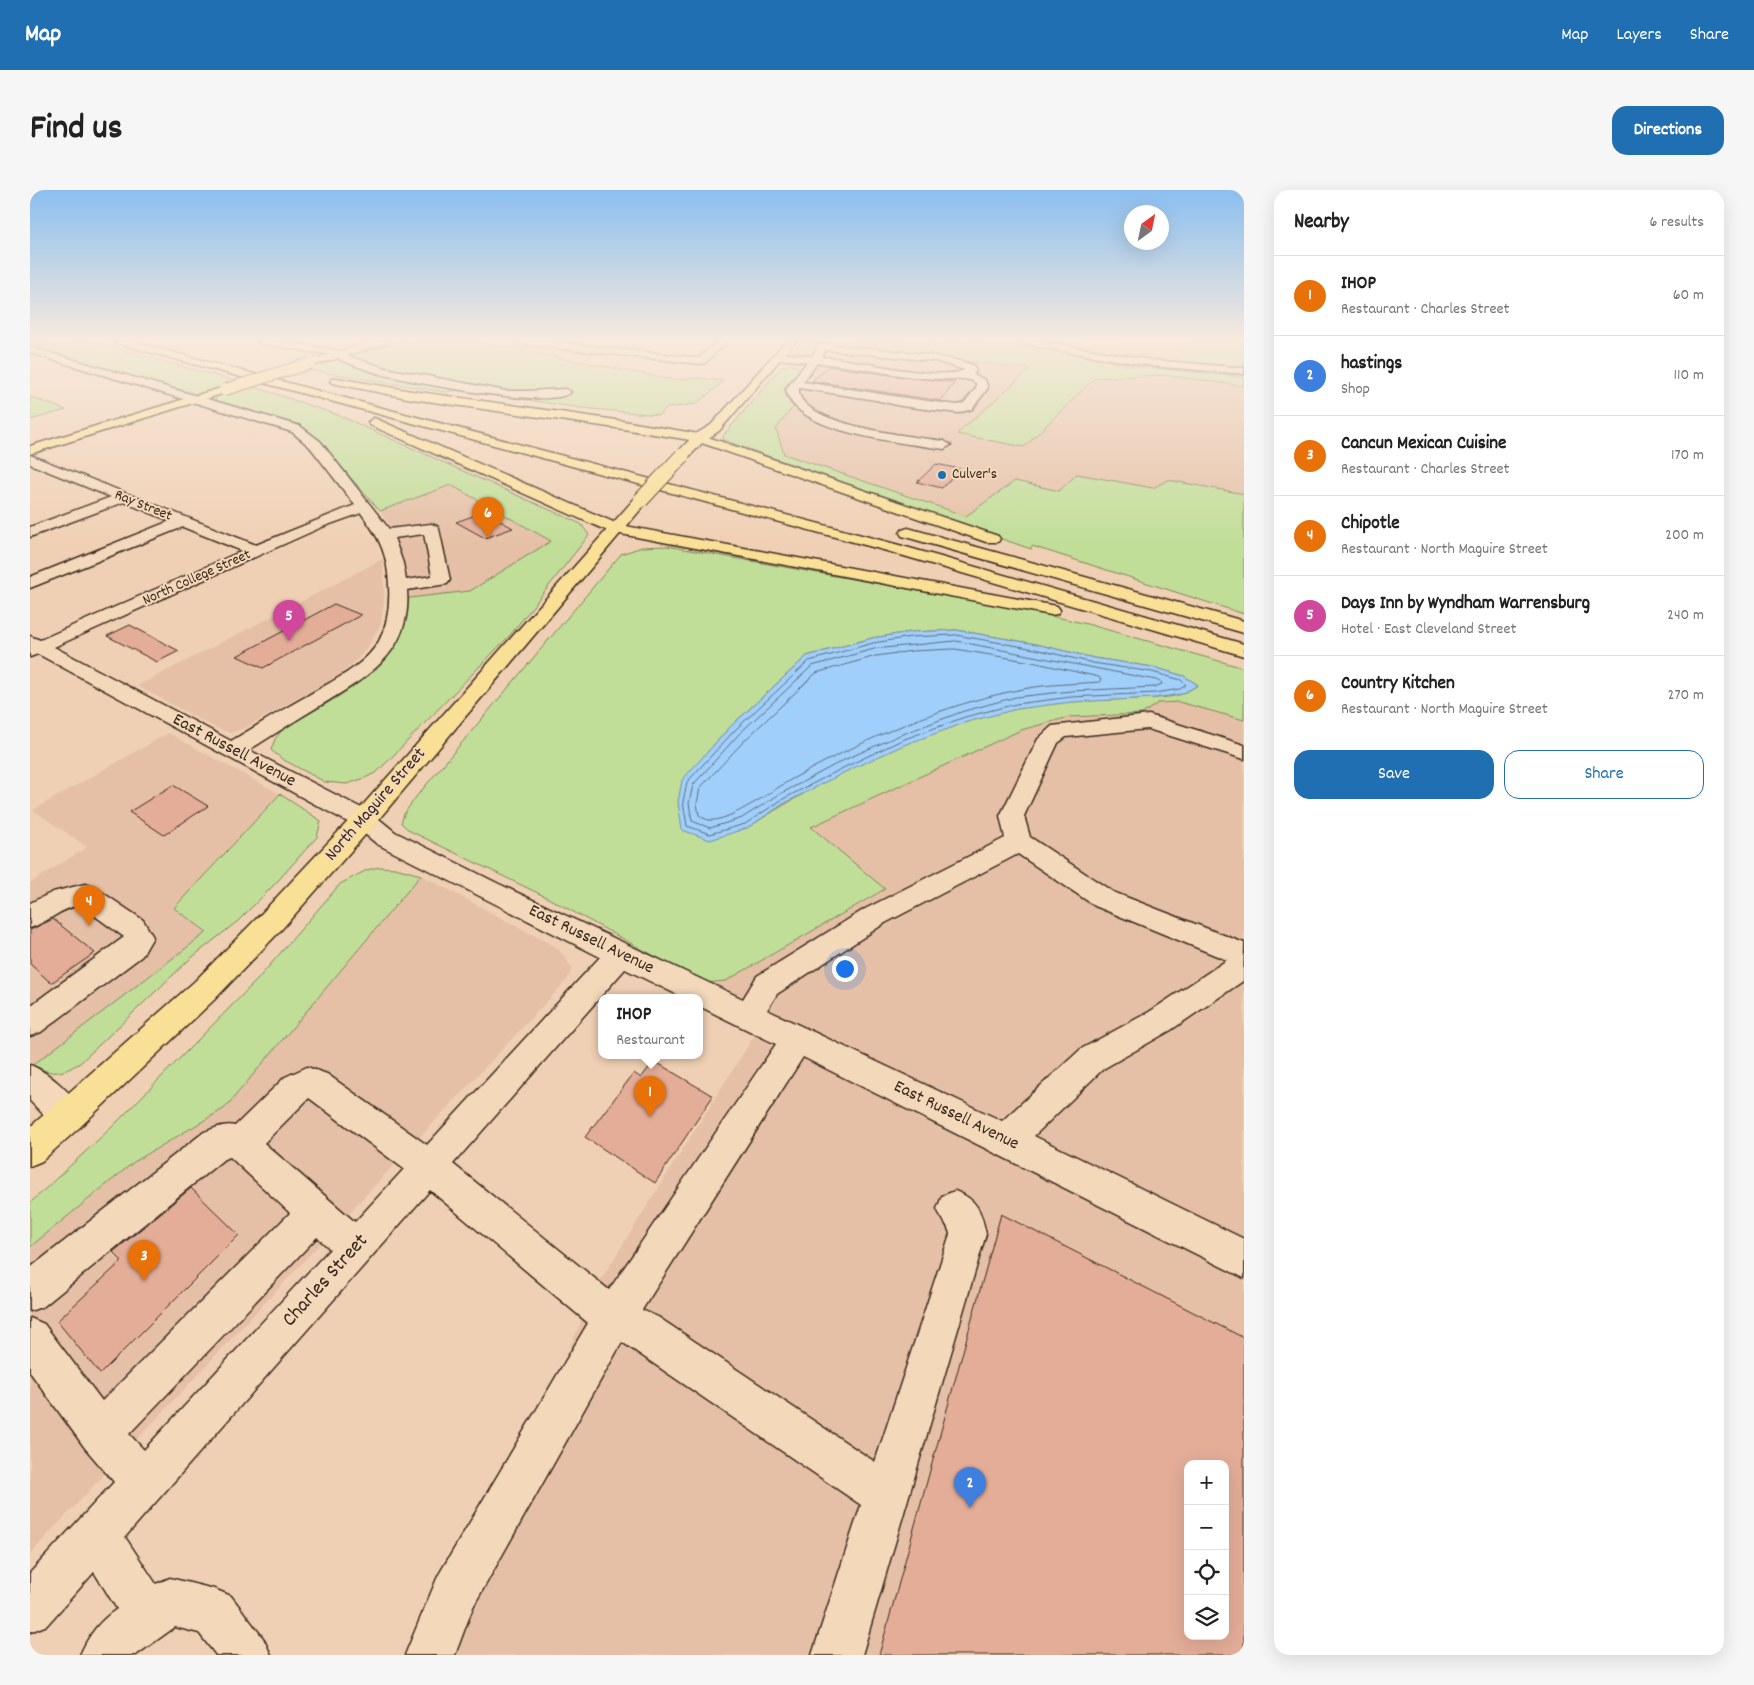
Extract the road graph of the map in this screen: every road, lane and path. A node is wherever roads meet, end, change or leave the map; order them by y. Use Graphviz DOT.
graph roads {
  1 [pos="161,409"];
  2 [pos="231,409"];
  3 [pos="376,409"];
  4 [pos="422,409"];
  5 [pos="434,409"];
  6 [pos="517,409"];
  7 [pos="716,409"];
  8 [pos="731,409"];
  9 [pos="805,409"];
  10 [pos="462,417"];
  11 [pos="699,438"];
  12 [pos="944,445"];
  13 [pos="30,450"];
  14 [pos="30,460"];
  15 [pos="655,467"];
  16 [pos="684,474"];
  17 [pos="122,498"];
  18 [pos="365,506"];
  19 [pos="182,522"];
  20 [pos="616,529"];
  21 [pos="897,530"];
  22 [pos="30,532"];
  23 [pos="385,534"];
  24 [pos="256,552"];
  25 [pos="30,583"];
  26 [pos="398,586"];
  27 [pos="1244,627"];
  28 [pos="33,646"];
  29 [pos="1244,650"];
  30 [pos="232,750"];
  31 [pos="1244,752"];
  32 [pos="364,820"];
  33 [pos="1019,842"];
  34 [pos="30,917"];
  35 [pos="622,954"];
  36 [pos="1244,955"];
  37 [pos="1244,963"];
  38 [pos="35,1012"];
  39 [pos="748,1016"];
  40 [pos="797,1039"];
  41 [pos="30,1080"];
  42 [pos="68,1116"];
  43 [pos="1006,1140"];
  44 [pos="240,1144"];
  45 [pos="30,1149"];
  46 [pos="429,1167"];
  47 [pos="955,1209"];
  48 [pos="316,1212"];
  49 [pos="356,1248"];
  50 [pos="1244,1259"];
  51 [pos="30,1292"];
  52 [pos="614,1318"];
  53 [pos="30,1338"];
  54 [pos="100,1433"];
  55 [pos="143,1483"];
  56 [pos="886,1496"];
  57 [pos="96,1534"];
  58 [pos="30,1608"];
  59 [pos="149,1616"];
  60 [pos="105,1655"];
  61 [pos="246,1655"];
  62 [pos="430,1655"];
  63 [pos="837,1655"];
  1 -- 13 [label="main road"];
  2 -- 18 [label="street"];
  3 -- 20 [label="main road"];
  4 -- 29 [label="main road"];
  5 -- 10 [label="main road"];
  6 -- 11 [label="main road"];
  7 -- 11 [label="main road, North Maguire Street"];
  8 -- 11 [label="main road, North Maguire Street"];
  9 -- 12 [label="street"];
  11 -- 20 [label="main road, North Maguire Street, bridge"];
  11 -- 27 [label="main road"];
  14 -- 17 [label="street, Ray Street"];
  15 -- 16 [label="main road"];
  17 -- 19 [label="street, Ray Street"];
  17 -- 22 [label="street"];
  18 -- 23 [label="street"];
  18 -- 24 [label="street, North College Street"];
  19 -- 24 [label="street, Ray Street"];
  19 -- 25 [label="street"];
  20 -- 29 [label="main road"];
  20 -- 32 [label="main road, North Maguire Street"];
  21 -- 27 [label="main road"];
  23 -- 26 [label="street"];
  23 -- 26 [label="street"];
  24 -- 28 [label="street, North College Street"];
  26 -- 30 [label="street"];
  28 -- 30 [label="street, East Russell Avenue"];
  30 -- 32 [label="street, East Russell Avenue"];
  31 -- 33 [label="street"];
  32 -- 35 [label="street, East Russell Avenue"];
  32 -- 42 [label="main road, North Maguire Street"];
  33 -- 36 [label="street"];
  33 -- 39 [label="street"];
  34 -- 38 [label="street"];
  35 -- 39 [label="street, East Russell Avenue"];
  35 -- 46 [label="street, Charles Street"];
  37 -- 43 [label="street"];
  39 -- 40 [label="street, East Russell Avenue"];
  40 -- 43 [label="street, East Russell Avenue"];
  40 -- 52 [label="street"];
  41 -- 42 [label="street"];
  42 -- 45 [label="main road, North Maguire Street"];
  43 -- 50 [label="street, East Russell Avenue"];
  44 -- 46 [label="street"];
  44 -- 48 [label="street"];
  44 -- 51 [label="street"];
  46 -- 49 [label="street, Charles Street"];
  46 -- 52 [label="street"];
  47 -- 56 [label="street"];
  48 -- 49 [label="street"];
  48 -- 54 [label="street"];
  49 -- 55 [label="street, Charles Street"];
  52 -- 56 [label="street"];
  52 -- 62 [label="street"];
  53 -- 54 [label="street"];
  54 -- 55 [label="street"];
  55 -- 57 [label="street, Charles Street"];
  56 -- 63 [label="street"];
  57 -- 58 [label="street, Charles Street"];
  57 -- 59 [label="street"];
  59 -- 60 [label="street"];
  59 -- 61 [label="street"];
}
